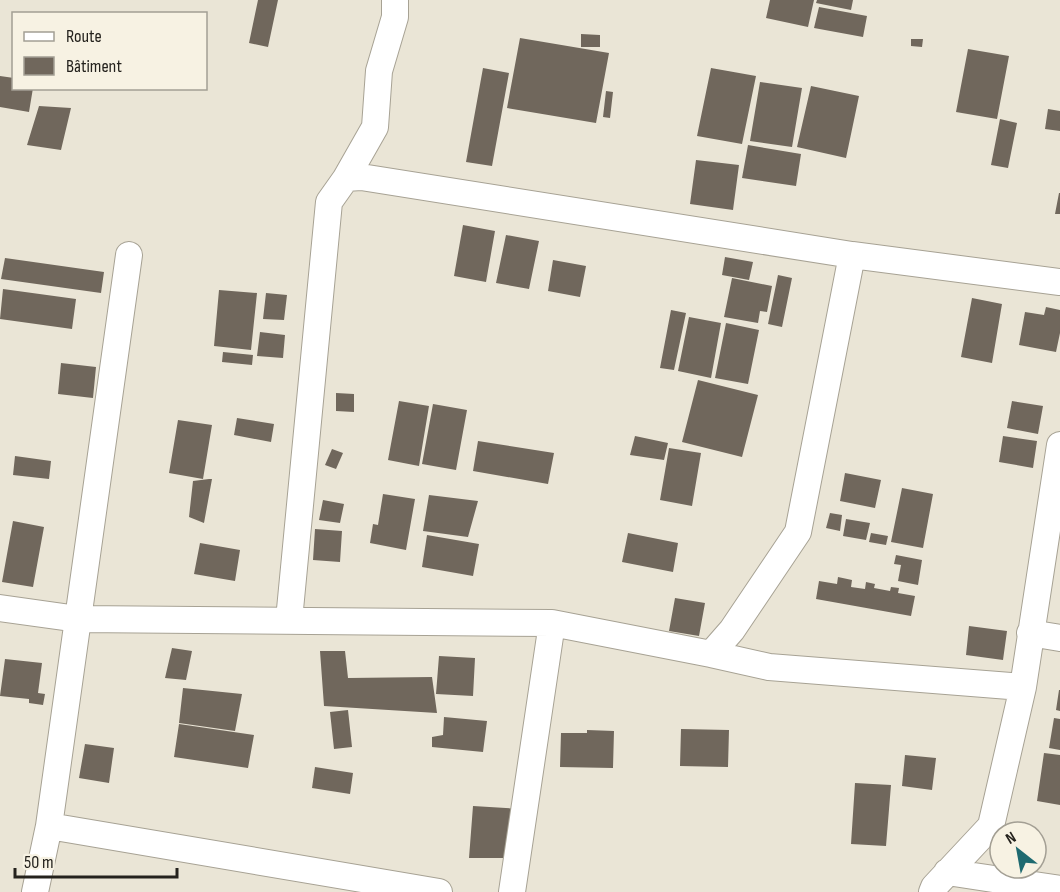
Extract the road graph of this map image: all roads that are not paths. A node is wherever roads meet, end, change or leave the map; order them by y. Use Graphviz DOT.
graph roads {
  1 [pos="396,0"];
  2 [pos="346,178"];
  3 [pos="129,255"];
  4 [pos="852,255"];
  5 [pos="1060,282"];
  6 [pos="1060,445"];
  7 [pos="0,608"];
  8 [pos="78,619"];
  9 [pos="289,620"];
  10 [pos="552,623"];
  11 [pos="1030,633"];
  12 [pos="1060,638"];
  13 [pos="711,654"];
  14 [pos="1023,687"];
  15 [pos="49,826"];
  16 [pos="940,882"];
  17 [pos="1060,889"];
  18 [pos="35,892"];
  19 [pos="439,892"];
  20 [pos="512,892"];
  1 -- 2 [label="street"];
  2 -- 4 [label="street"];
  2 -- 9 [label="street"];
  3 -- 8 [label="street"];
  4 -- 5 [label="street"];
  4 -- 13 [label="street"];
  6 -- 11 [label="street"];
  7 -- 8 [label="street"];
  8 -- 9 [label="street"];
  8 -- 15 [label="street"];
  9 -- 10 [label="street"];
  10 -- 13 [label="street"];
  10 -- 20 [label="street"];
  11 -- 12 [label="street"];
  11 -- 14 [label="street"];
  13 -- 14 [label="street"];
  14 -- 16 [label="street"];
  15 -- 18 [label="street"];
  15 -- 19 [label="street"];
  16 -- 17 [label="street"];
}
